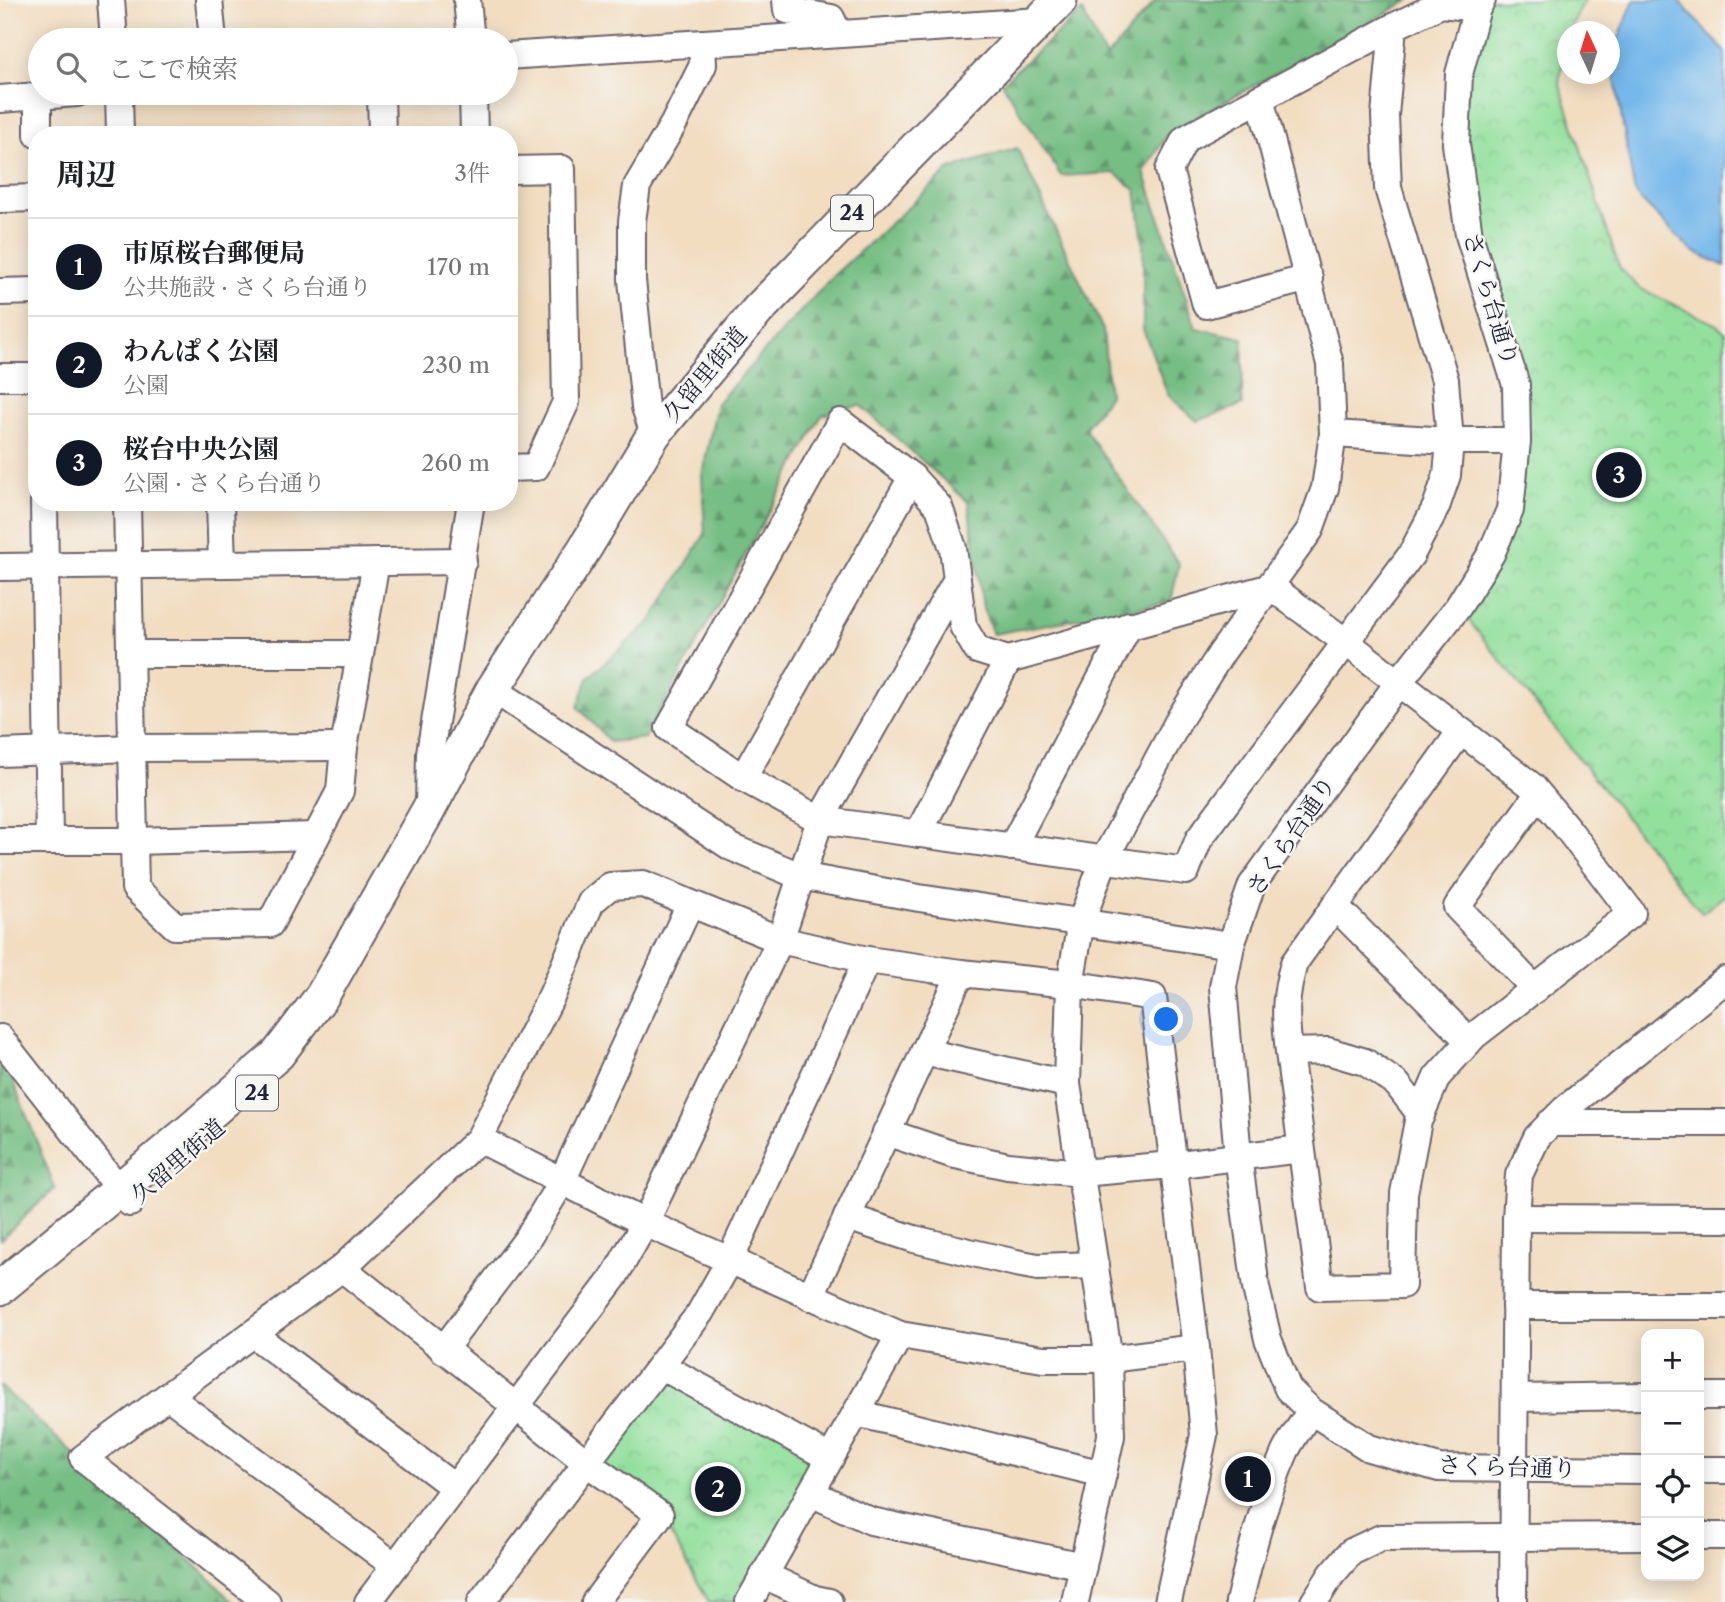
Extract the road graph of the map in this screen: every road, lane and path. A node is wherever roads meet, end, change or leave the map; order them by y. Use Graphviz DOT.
graph roads {
  1 [pos="111,0"];
  2 [pos="209,0"];
  3 [pos="467,0"];
  4 [pos="786,0"];
  5 [pos="1479,4"];
  6 [pos="1050,11"];
  7 [pos="1393,27"];
  8 [pos="113,28"];
  9 [pos="212,28"];
  10 [pos="470,28"];
  11 [pos="839,34"];
  12 [pos="702,43"];
  13 [pos="518,55"];
  14 [pos="28,97"];
  15 [pos="1260,98"];
  16 [pos="0,99"];
  17 [pos="37,105"];
  18 [pos="119,105"];
  19 [pos="381,105"];
  20 [pos="473,105"];
  21 [pos="38,126"];
  22 [pos="120,126"];
  23 [pos="382,126"];
  24 [pos="474,126"];
  25 [pos="518,170"];
  26 [pos="28,198"];
  27 [pos="0,199"];
  28 [pos="1309,278"];
  29 [pos="28,291"];
  30 [pos="0,292"];
  31 [pos="0,377"];
  32 [pos="28,377"];
  33 [pos="654,434"];
  34 [pos="1333,434"];
  35 [pos="1450,441"];
  36 [pos="1517,441"];
  37 [pos="518,468"];
  38 [pos="912,477"];
  39 [pos="44,511"];
  40 [pos="127,511"];
  41 [pos="220,511"];
  42 [pos="470,511"];
  43 [pos="463,561"];
  44 [pos="376,562"];
  45 [pos="222,564"];
  46 [pos="128,565"];
  47 [pos="45,566"];
  48 [pos="0,567"];
  49 [pos="957,579"];
  50 [pos="1271,587"];
  51 [pos="1129,625"];
  52 [pos="1346,642"];
  53 [pos="130,654"];
  54 [pos="360,654"];
  55 [pos="1008,660"];
  56 [pos="1398,683"];
  57 [pos="494,689"];
  58 [pos="1461,731"];
  59 [pos="344,747"];
  60 [pos="132,748"];
  61 [pos="0,753"];
  62 [pos="48,753"];
  63 [pos="743,778"];
  64 [pos="1538,794"];
  65 [pos="429,809"];
  66 [pos="820,820"];
  67 [pos="919,834"];
  68 [pos="315,836"];
  69 [pos="50,840"];
  70 [pos="0,841"];
  71 [pos="133,841"];
  72 [pos="1012,847"];
  73 [pos="1104,860"];
  74 [pos="800,876"];
  75 [pos="690,904"];
  76 [pos="1335,906"];
  77 [pos="1081,922"];
  78 [pos="780,940"];
  79 [pos="1231,945"];
  80 [pos="867,960"];
  81 [pos="961,973"];
  82 [pos="1725,980"];
  83 [pos="1070,984"];
  84 [pos="1535,989"];
  85 [pos="0,1038"];
  86 [pos="1469,1041"];
  87 [pos="924,1052"];
  88 [pos="1289,1052"];
  89 [pos="1067,1084"];
  90 [pos="1421,1115"];
  91 [pos="1723,1116"];
  92 [pos="1550,1123"];
  93 [pos="886,1132"];
  94 [pos="479,1139"];
  95 [pos="1301,1149"];
  96 [pos="1238,1156"];
  97 [pos="1172,1165"];
  98 [pos="1081,1173"];
  99 [pos="562,1181"];
  100 [pos="124,1197"];
  101 [pos="847,1217"];
  102 [pos="1516,1218"];
  103 [pos="1725,1220"];
  104 [pos="645,1223"];
  105 [pos="730,1260"];
  106 [pos="1095,1265"];
  107 [pos="342,1268"];
  108 [pos="0,1288"];
  109 [pos="810,1297"];
  110 [pos="1515,1306"];
  111 [pos="1725,1306"];
  112 [pos="0,1308"];
  113 [pos="253,1334"];
  114 [pos="900,1335"];
  115 [pos="1196,1348"];
  116 [pos="443,1350"];
  117 [pos="1109,1360"];
  118 [pos="661,1366"];
  119 [pos="168,1396"];
  120 [pos="1641,1396"];
  121 [pos="1704,1396"];
  122 [pos="1725,1396"];
  123 [pos="1515,1398"];
  124 [pos="518,1406"];
  125 [pos="1311,1411"];
  126 [pos="856,1413"];
  127 [pos="830,1458"];
  128 [pos="587,1463"];
  129 [pos="1514,1469"];
  130 [pos="1641,1470"];
  131 [pos="1704,1470"];
  132 [pos="1725,1470"];
  133 [pos="1103,1474"];
  134 [pos="455,1488"];
  135 [pos="811,1493"];
  136 [pos="1641,1536"];
  137 [pos="1704,1536"];
  138 [pos="1725,1536"];
  139 [pos="1513,1537"];
  140 [pos="395,1566"];
  141 [pos="1083,1566"];
  142 [pos="764,1575"];
  143 [pos="267,1602"];
  144 [pos="368,1602"];
  145 [pos="481,1602"];
  146 [pos="595,1602"];
  147 [pos="749,1602"];
  148 [pos="828,1602"];
  149 [pos="1075,1602"];
  150 [pos="1168,1602"];
  151 [pos="1239,1602"];
  152 [pos="1314,1602"];
  153 [pos="1513,1602"];
  1 -- 8 [label="street"];
  2 -- 9 [label="street"];
  3 -- 10 [label="street"];
  4 -- 11 [label="street"];
  5 -- 7 [label="street"];
  5 -- 36 [label="street, さくら台通り"];
  6 -- 11 [label="street"];
  6 -- 33 [label="main road, 久留里街道 / 24"];
  7 -- 15 [label="street"];
  7 -- 35 [label="street"];
  11 -- 12 [label="street"];
  12 -- 13 [label="street"];
  12 -- 33 [label="street"];
  14 -- 16 [label="street"];
  15 -- 28 [label="street"];
  15 -- 28 [label="street"];
  17 -- 21 [label="street"];
  18 -- 22 [label="street"];
  19 -- 23 [label="street"];
  20 -- 24 [label="street"];
  25 -- 37 [label="street"];
  26 -- 27 [label="street"];
  28 -- 34 [label="street"];
  29 -- 30 [label="street"];
  31 -- 32 [label="street"];
  33 -- 57 [label="main road, 久留里街道 / 24"];
  34 -- 35 [label="street"];
  34 -- 50 [label="street"];
  35 -- 36 [label="street"];
  35 -- 52 [label="street"];
  36 -- 56 [label="street, さくら台通り"];
  38 -- 49 [label="street"];
  38 -- 63 [label="street"];
  38 -- 63 [label="street"];
  39 -- 47 [label="street"];
  40 -- 46 [label="street"];
  41 -- 45 [label="street"];
  42 -- 43 [label="street"];
  43 -- 44 [label="street"];
  43 -- 65 [label="street"];
  44 -- 45 [label="street"];
  44 -- 54 [label="street"];
  45 -- 46 [label="street"];
  46 -- 47 [label="street"];
  46 -- 53 [label="street"];
  47 -- 48 [label="street"];
  47 -- 62 [label="street"];
  49 -- 55 [label="street"];
  49 -- 66 [label="street"];
  50 -- 51 [label="street"];
  50 -- 52 [label="street"];
  50 -- 73 [label="street"];
  51 -- 55 [label="street"];
  51 -- 72 [label="street"];
  52 -- 56 [label="street"];
  52 -- 73 [label="street"];
  53 -- 54 [label="street"];
  53 -- 60 [label="street"];
  54 -- 59 [label="street"];
  55 -- 67 [label="street"];
  56 -- 58 [label="street"];
  56 -- 79 [label="street, さくら台通り"];
  57 -- 65 [label="main road, 久留里街道 / 24"];
  57 -- 74 [label="street"];
  58 -- 64 [label="street"];
  58 -- 76 [label="street"];
  59 -- 60 [label="street"];
  59 -- 68 [label="street"];
  60 -- 62 [label="street"];
  60 -- 71 [label="street"];
  61 -- 62 [label="street"];
  62 -- 69 [label="street"];
  63 -- 66 [label="street"];
  64 -- 84 [label="street"];
  64 -- 84 [label="street"];
  65 -- 100 [label="main road, 久留里街道 / 24"];
  66 -- 67 [label="street"];
  66 -- 74 [label="street"];
  67 -- 72 [label="street"];
  68 -- 71 [label="street"];
  68 -- 71 [label="street"];
  69 -- 70 [label="street"];
  69 -- 71 [label="street"];
  72 -- 73 [label="street"];
  73 -- 77 [label="street"];
  74 -- 77 [label="street"];
  74 -- 78 [label="street"];
  75 -- 78 [label="street"];
  75 -- 94 [label="street"];
  75 -- 99 [label="street"];
  76 -- 86 [label="street"];
  76 -- 88 [label="street"];
  77 -- 79 [label="street"];
  77 -- 83 [label="street"];
  78 -- 80 [label="street"];
  78 -- 104 [label="street"];
  79 -- 96 [label="street, さくら台通り"];
  80 -- 81 [label="street"];
  80 -- 105 [label="street"];
  81 -- 83 [label="street"];
  81 -- 87 [label="street"];
  82 -- 92 [label="street"];
  83 -- 89 [label="street"];
  83 -- 97 [label="street"];
  84 -- 86 [label="street"];
  85 -- 100 [label="street"];
  86 -- 90 [label="street"];
  87 -- 89 [label="street"];
  87 -- 93 [label="street"];
  88 -- 90 [label="street"];
  88 -- 95 [label="street"];
  89 -- 98 [label="street"];
  90 -- 95 [label="street"];
  91 -- 92 [label="street"];
  92 -- 102 [label="street"];
  93 -- 98 [label="street"];
  93 -- 101 [label="street"];
  94 -- 99 [label="street"];
  94 -- 107 [label="street"];
  95 -- 96 [label="street"];
  96 -- 97 [label="street"];
  96 -- 125 [label="street, さくら台通り"];
  97 -- 98 [label="street"];
  97 -- 115 [label="street"];
  98 -- 106 [label="street"];
  99 -- 104 [label="street"];
  99 -- 116 [label="street"];
  100 -- 108 [label="main road, 久留里街道 / 24"];
  100 -- 112 [label="main road, 久留里街道 / 24"];
  101 -- 106 [label="street"];
  101 -- 109 [label="street"];
  102 -- 103 [label="street"];
  102 -- 110 [label="street"];
  104 -- 105 [label="street"];
  104 -- 124 [label="street"];
  105 -- 109 [label="street"];
  105 -- 118 [label="street"];
  106 -- 117 [label="street"];
  107 -- 113 [label="street"];
  107 -- 116 [label="street"];
  109 -- 114 [label="street"];
  110 -- 111 [label="street"];
  110 -- 123 [label="street"];
  113 -- 119 [label="street"];
  113 -- 134 [label="street"];
  114 -- 117 [label="street"];
  114 -- 126 [label="street"];
  115 -- 117 [label="street"];
  115 -- 150 [label="street"];
  116 -- 124 [label="street"];
  117 -- 133 [label="street"];
  118 -- 127 [label="street"];
  118 -- 128 [label="street"];
  119 -- 140 [label="street"];
  119 -- 143 [label="street"];
  120 -- 123 [label="street"];
  121 -- 122 [label="street"];
  123 -- 129 [label="street"];
  124 -- 128 [label="street"];
  124 -- 134 [label="street"];
  125 -- 129 [label="street, さくら台通り"];
  125 -- 151 [label="street"];
  126 -- 127 [label="street"];
  126 -- 133 [label="street"];
  127 -- 135 [label="street"];
  128 -- 145 [label="street"];
  128 -- 146 [label="street"];
  129 -- 130 [label="street, さくら台通り"];
  129 -- 139 [label="street"];
  131 -- 132 [label="street"];
  133 -- 141 [label="street"];
  134 -- 140 [label="street"];
  135 -- 141 [label="street"];
  135 -- 142 [label="street"];
  136 -- 139 [label="street"];
  137 -- 138 [label="street"];
  139 -- 152 [label="street"];
  139 -- 153 [label="street"];
  140 -- 144 [label="street"];
  141 -- 149 [label="street"];
  142 -- 147 [label="street"];
  142 -- 148 [label="street"];
}
